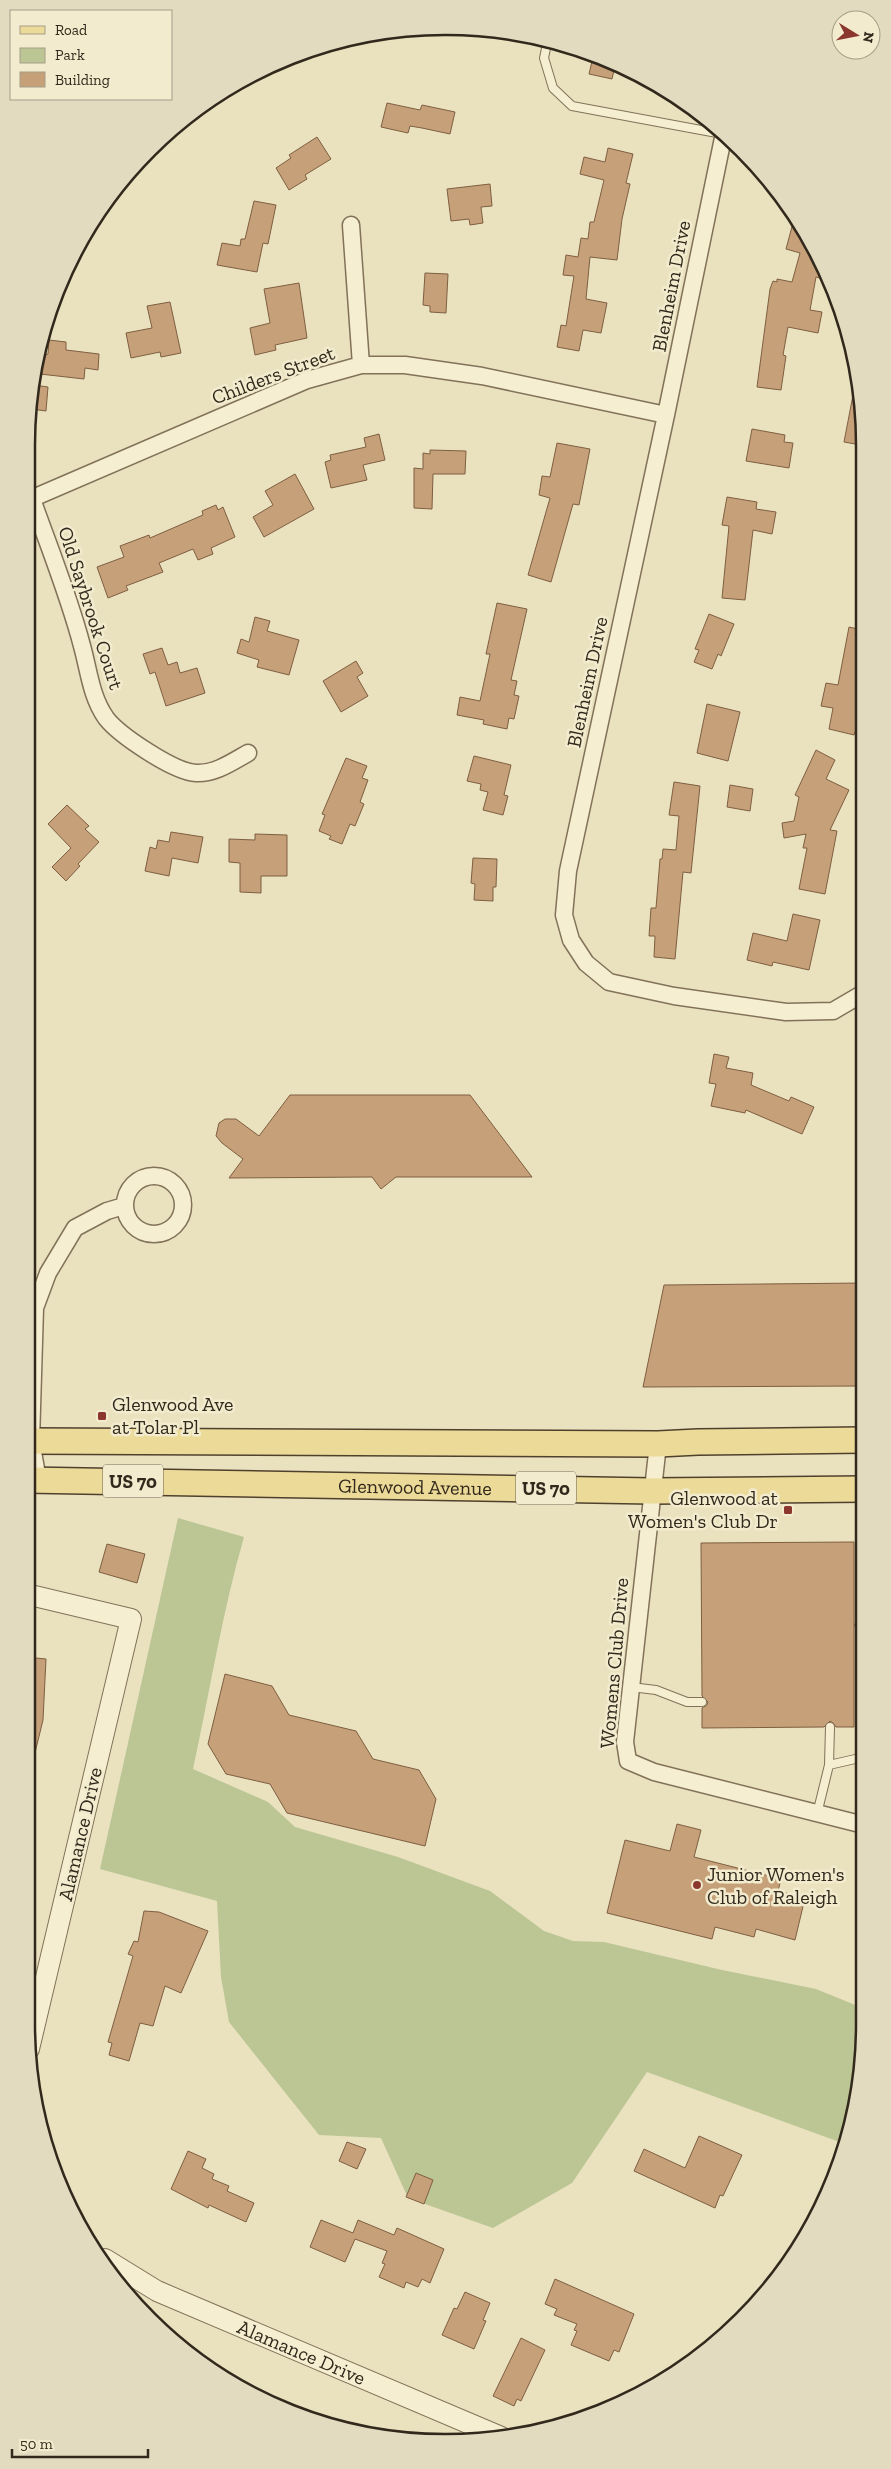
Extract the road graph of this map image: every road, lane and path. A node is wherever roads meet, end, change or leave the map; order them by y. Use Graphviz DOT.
graph roads {
  1 [pos="546,48"];
  2 [pos="709,132"];
  3 [pos="722,142"];
  4 [pos="352,225"];
  5 [pos="360,365"];
  6 [pos="666,415"];
  7 [pos="35,497"];
  8 [pos="35,517"];
  9 [pos="248,753"];
  10 [pos="856,997"];
  11 [pos="124,1206"];
  12 [pos="35,1308"];
  13 [pos="856,1440"];
  14 [pos="35,1442"];
  15 [pos="658,1444"];
  16 [pos="35,1480"];
  17 [pos="856,1489"];
  18 [pos="652,1491"];
  19 [pos="35,1596"];
  20 [pos="631,1687"];
  21 [pos="702,1702"];
  22 [pos="830,1727"];
  23 [pos="856,1759"];
  24 [pos="829,1765"];
  25 [pos="817,1814"];
  26 [pos="856,1823"];
  27 [pos="35,2023"];
  28 [pos="113,2264"];
  29 [pos="488,2431"];
  1 -- 2 [label="lane"];
  3 -- 6 [label="street, Blenheim Drive"];
  4 -- 5 [label="street"];
  5 -- 6 [label="street, Childers Street"];
  5 -- 7 [label="street, Childers Street"];
  6 -- 10 [label="street, Blenheim Drive"];
  8 -- 9 [label="street, Old Saybrook Court"];
  11 -- 12 [label="street"];
  13 -- 15 [label="main road, Glenwood Avenue / US 70"];
  14 -- 15 [label="main road, Glenwood Avenue / US 70"];
  15 -- 18 [label="street, Womens Club Drive"];
  16 -- 18 [label="main road, Glenwood Avenue / US 70"];
  17 -- 18 [label="main road, Glenwood Avenue / US 70"];
  18 -- 20 [label="street, Womens Club Drive"];
  19 -- 27 [label="street, Alamance Drive"];
  20 -- 21 [label="lane"];
  20 -- 25 [label="street, Womens Club Drive"];
  22 -- 24 [label="lane"];
  23 -- 24 [label="lane"];
  24 -- 25 [label="lane"];
  25 -- 26 [label="street, Womens Club Drive"];
  28 -- 29 [label="street, Alamance Drive"];
}
